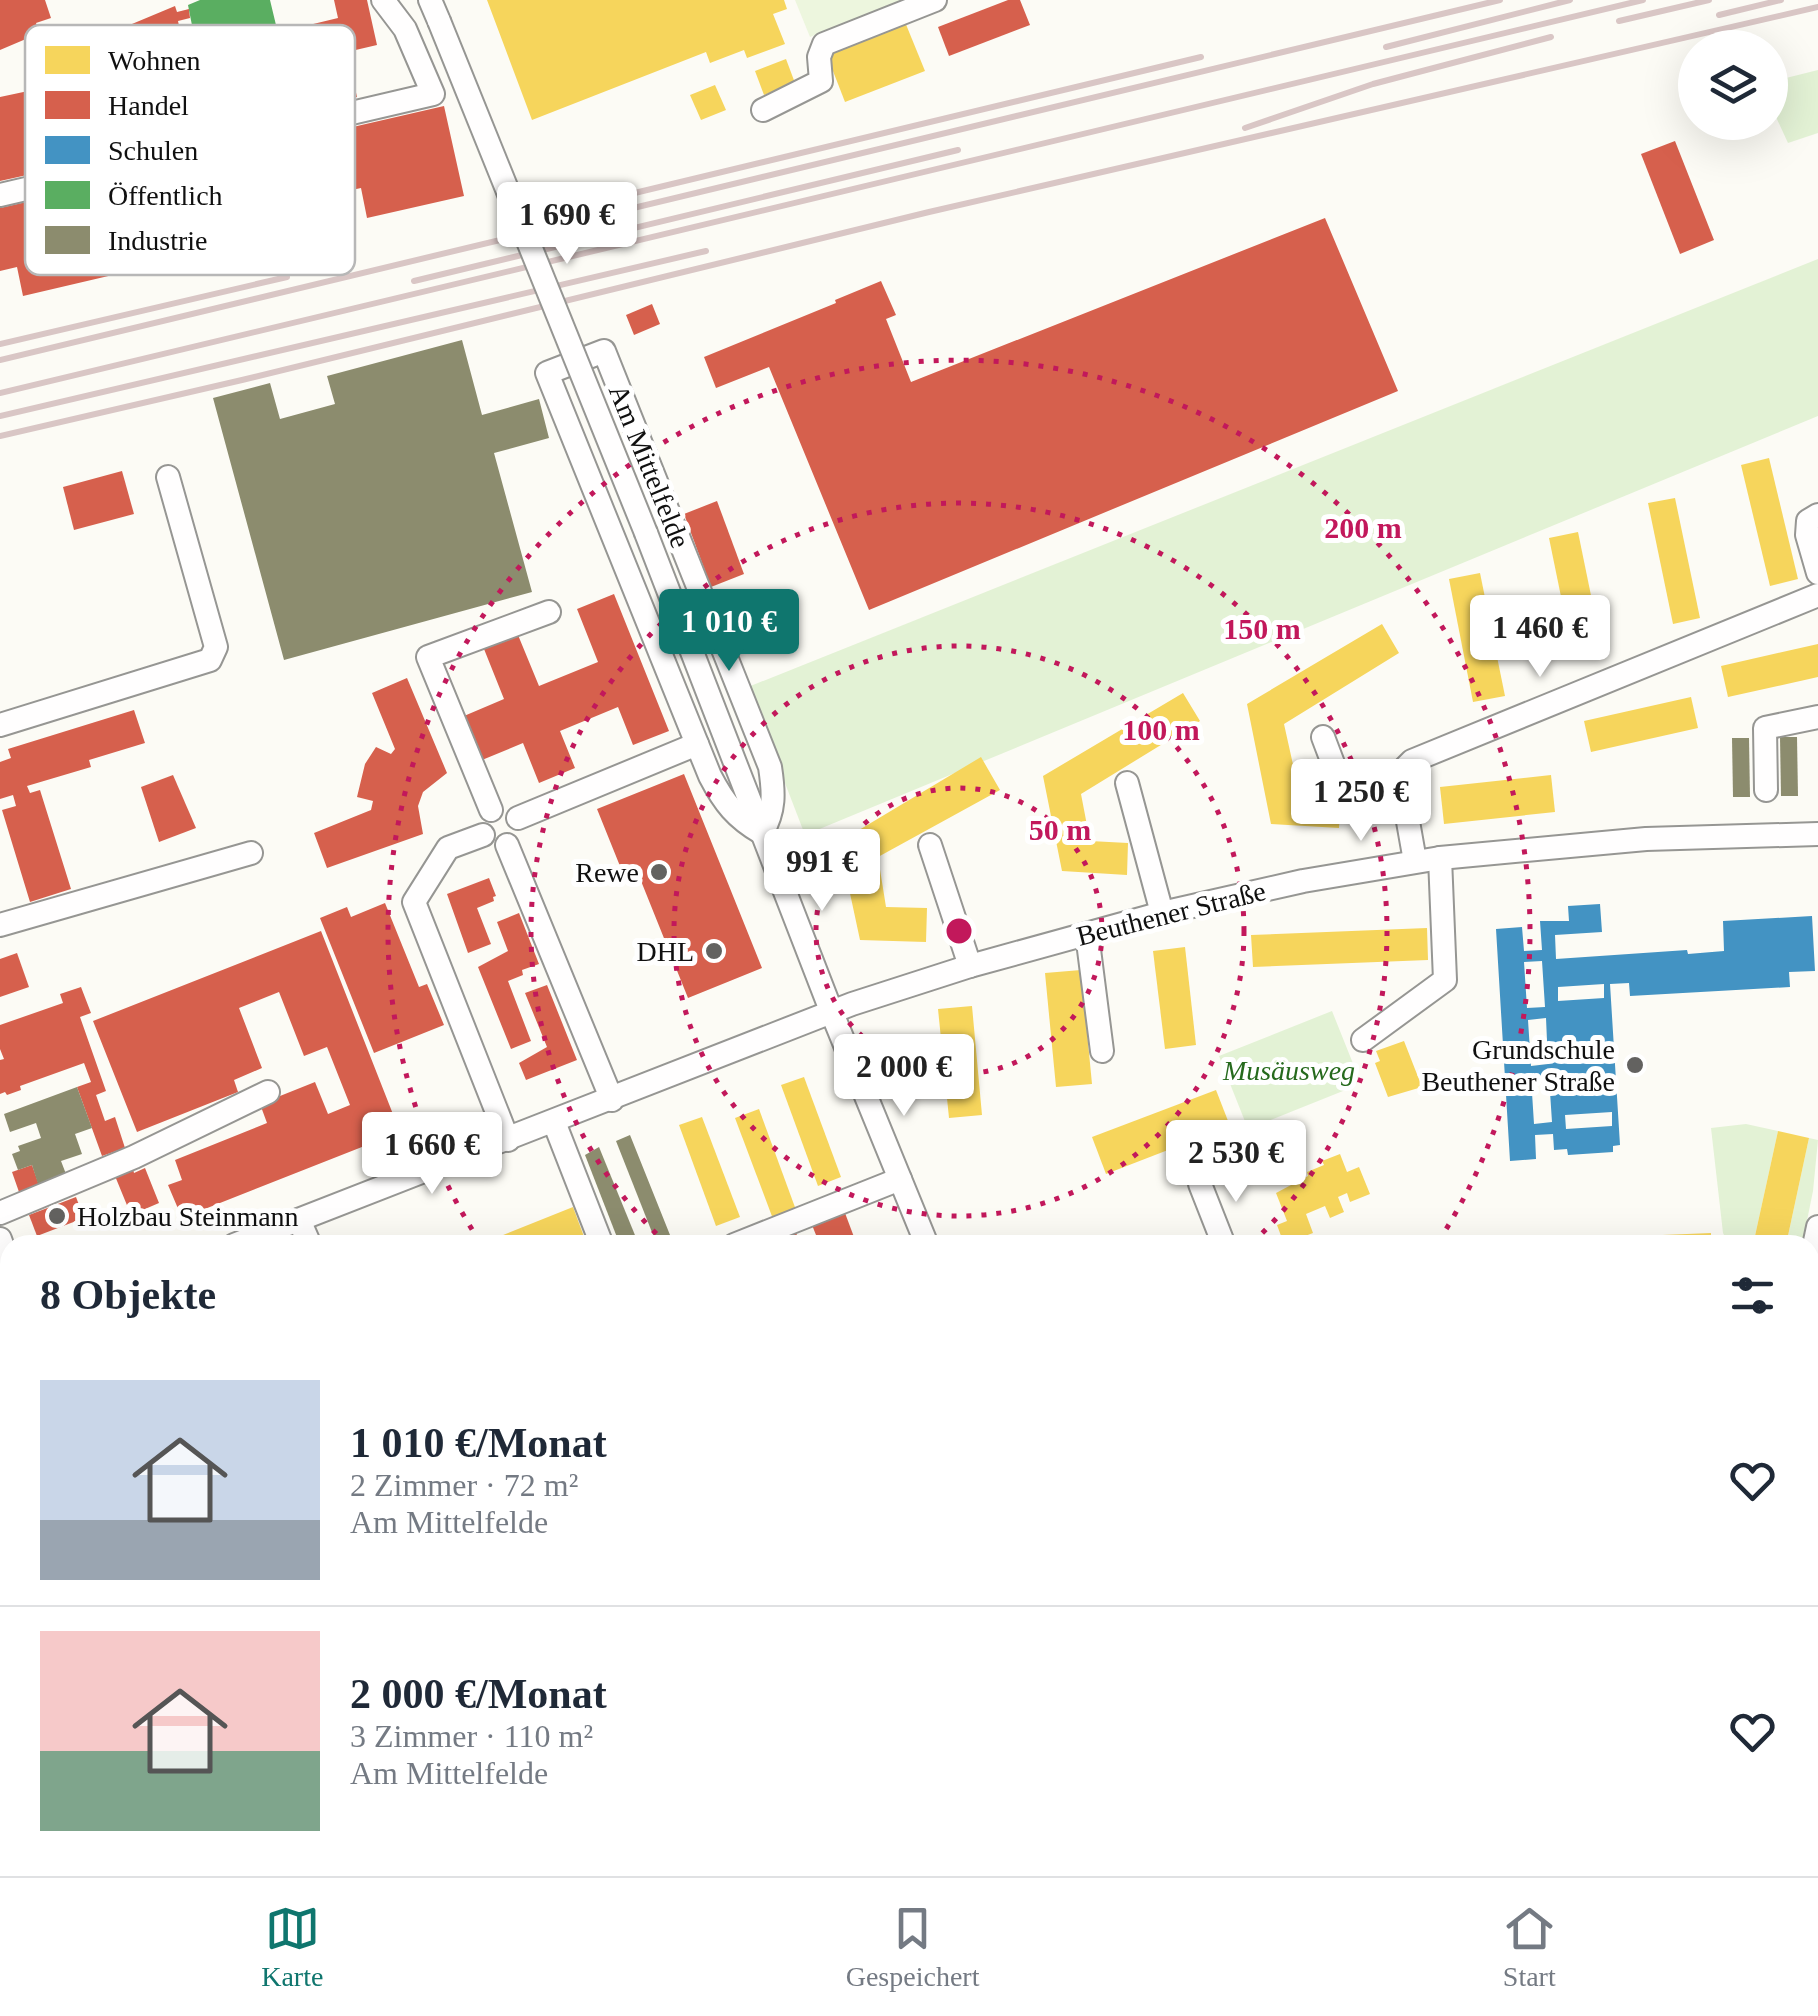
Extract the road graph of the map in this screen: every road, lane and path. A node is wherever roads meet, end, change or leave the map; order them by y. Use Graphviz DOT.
graph roads {
  1 [pos="383,0"];
  2 [pos="936,0"];
  3 [pos="434,10"];
  4 [pos="764,110"];
  5 [pos="355,112"];
  6 [pos="25,189"];
  7 [pos="0,195"];
  8 [pos="168,477"];
  9 [pos="1813,518"];
  10 [pos="1818,573"];
  11 [pos="1818,595"];
  12 [pos="549,612"];
  13 [pos="1818,717"];
  14 [pos="0,725"];
  15 [pos="1323,738"];
  16 [pos="696,744"];
  17 [pos="1402,779"];
  18 [pos="1128,783"];
  19 [pos="1766,790"];
  20 [pos="491,810"];
  21 [pos="518,818"];
  22 [pos="762,833"];
  23 [pos="1818,834"];
  24 [pos="482,835"];
  25 [pos="930,845"];
  26 [pos="507,846"];
  27 [pos="252,852"];
  28 [pos="1440,858"];
  29 [pos="1415,861"];
  30 [pos="1162,913"];
  31 [pos="0,925"];
  32 [pos="1087,934"];
  33 [pos="970,966"];
  34 [pos="832,1013"];
  35 [pos="1363,1040"];
  36 [pos="1102,1050"];
  37 [pos="268,1092"];
  38 [pos="612,1100"];
  39 [pos="554,1122"];
  40 [pos="508,1140"];
  41 [pos="900,1179"];
  42 [pos="1200,1184"];
  43 [pos="0,1213"];
  44 [pos="299,1220"];
  45 [pos="260,1235"];
  46 [pos="306,1235"];
  47 [pos="598,1235"];
  48 [pos="759,1235"];
  49 [pos="923,1235"];
  50 [pos="1220,1235"];
  1 -- 5 [label="street"];
  2 -- 4 [label="street"];
  3 -- 22 [label="street, Am Mittelfelde, bridge"];
  6 -- 7 [label="street"];
  8 -- 14 [label="street"];
  9 -- 10 [label="street"];
  11 -- 17 [label="street"];
  12 -- 20 [label="street"];
  13 -- 19 [label="street"];
  15 -- 17 [label="street"];
  16 -- 21 [label="street"];
  16 -- 22 [label="street, Am Mittelfelde"];
  16 -- 22 [label="street, Am Mittelfelde"];
  17 -- 29 [label="street"];
  18 -- 30 [label="street"];
  20 -- 21 [label="street"];
  20 -- 24 [label="street"];
  21 -- 26 [label="street"];
  22 -- 34 [label="street, Am Mittelfelde"];
  23 -- 28 [label="street, Beuthener Straße"];
  24 -- 26 [label="street"];
  24 -- 40 [label="street"];
  25 -- 33 [label="street"];
  26 -- 38 [label="street"];
  27 -- 31 [label="street"];
  28 -- 29 [label="street, Beuthener Straße"];
  28 -- 35 [label="street"];
  29 -- 30 [label="street, Beuthener Straße"];
  30 -- 32 [label="street, Beuthener Straße"];
  32 -- 33 [label="street, Beuthener Straße"];
  32 -- 36 [label="street"];
  33 -- 34 [label="street, Beuthener Straße"];
  34 -- 38 [label="street, Beuthener Straße"];
  34 -- 41 [label="street, Am Mittelfelde"];
  37 -- 43 [label="street"];
  38 -- 39 [label="street, Beuthener Straße"];
  39 -- 40 [label="street, Beuthener Straße"];
  39 -- 47 [label="street"];
  40 -- 44 [label="street, Beuthener Straße"];
  41 -- 48 [label="street"];
  41 -- 49 [label="street, Am Mittelfelde"];
  42 -- 50 [label="street"];
  44 -- 45 [label="street, Beuthener Straße"];
  44 -- 46 [label="street"];
}
